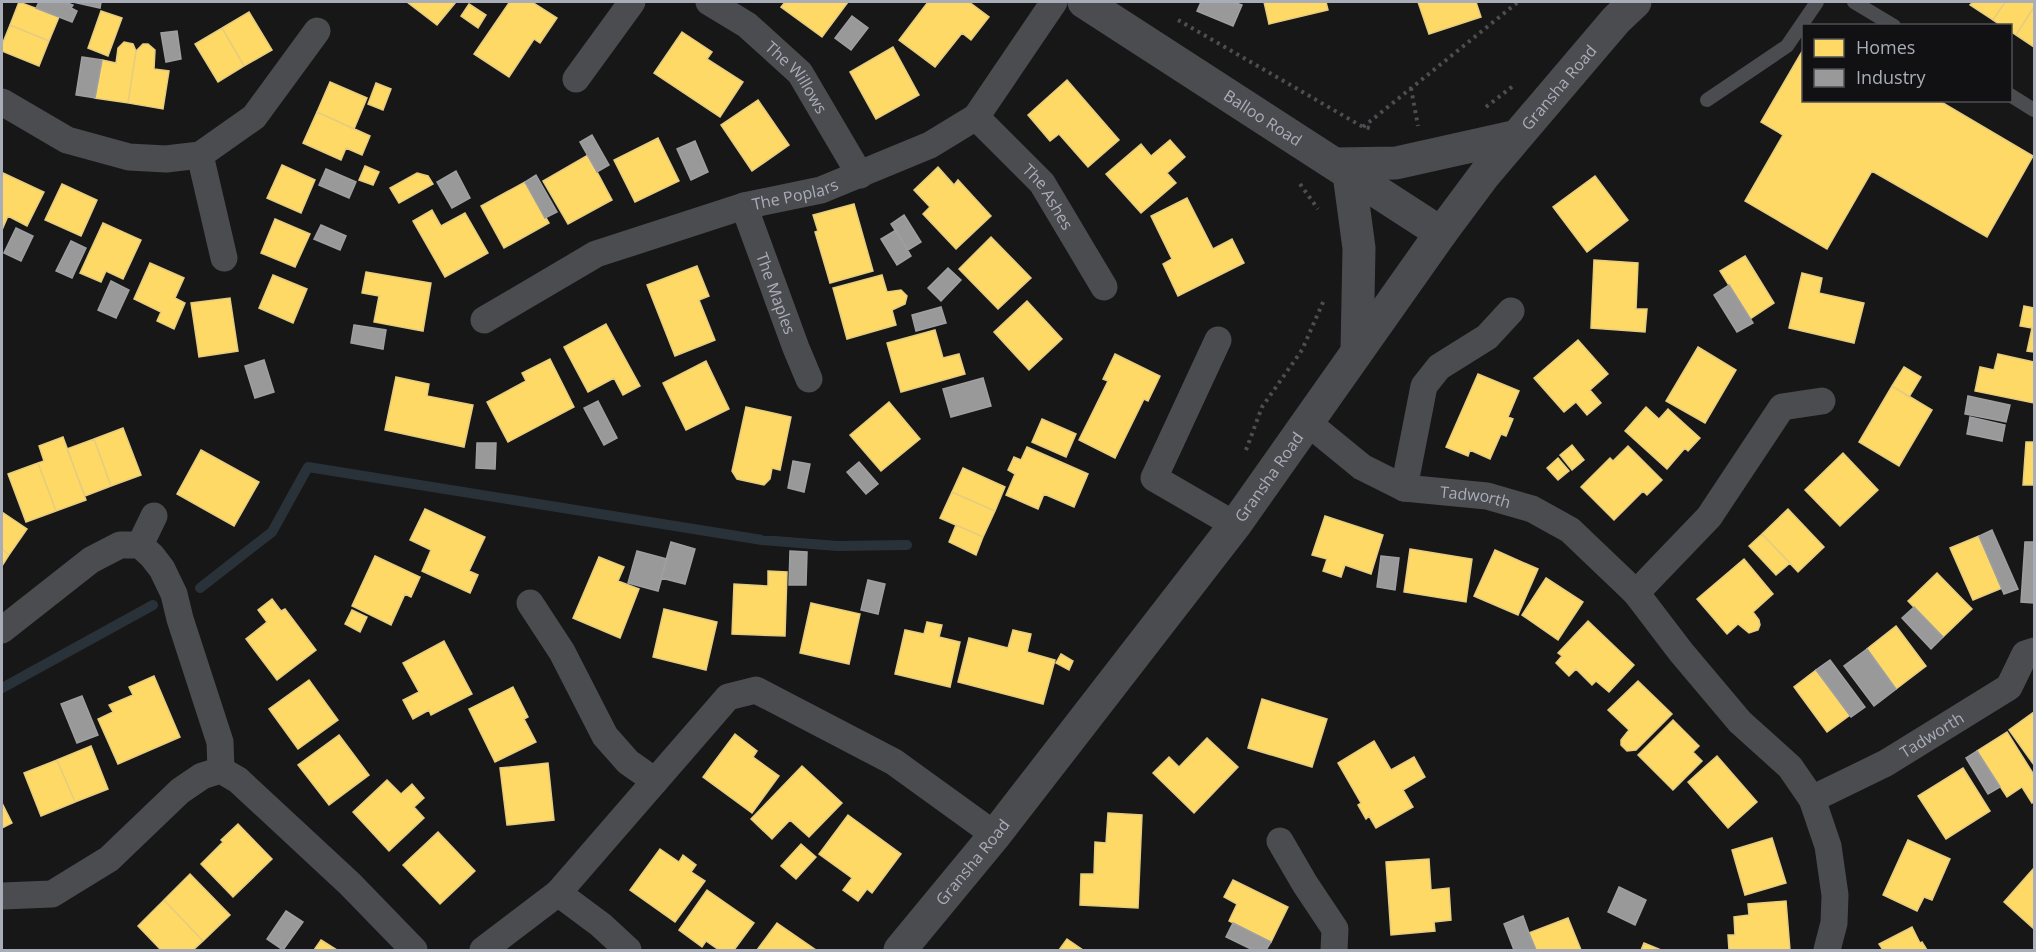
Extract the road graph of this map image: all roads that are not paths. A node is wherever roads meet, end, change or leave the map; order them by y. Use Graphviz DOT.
graph roads {
  1 [pos="632,2"];
  2 [pos="709,2"];
  3 [pos="1054,2"];
  4 [pos="1084,2"];
  5 [pos="1635,2"];
  6 [pos="1817,2"];
  7 [pos="1854,2"];
  8 [pos="1891,24"];
  9 [pos="317,32"];
  10 [pos="576,80"];
  11 [pos="2012,96"];
  12 [pos="1707,100"];
  13 [pos="2,102"];
  14 [pos="2034,110"];
  15 [pos="976,117"];
  16 [pos="1516,135"];
  17 [pos="200,154"];
  18 [pos="1342,169"];
  19 [pos="860,175"];
  20 [pos="744,206"];
  21 [pos="1441,233"];
  22 [pos="224,258"];
  23 [pos="1104,287"];
  24 [pos="1511,311"];
  25 [pos="484,320"];
  26 [pos="1218,340"];
  27 [pos="1357,350"];
  28 [pos="809,379"];
  29 [pos="1822,401"];
  30 [pos="1307,422"];
  31 [pos="1404,488"];
  32 [pos="154,516"];
  33 [pos="1235,525"];
  34 [pos="140,545"];
  35 [pos="1636,593"];
  36 [pos="530,603"];
  37 [pos="2,630"];
  38 [pos="2034,651"];
  39 [pos="221,770"];
  40 [pos="654,781"];
  41 [pos="1812,799"];
  42 [pos="995,835"];
  43 [pos="1280,842"];
  44 [pos="558,894"];
  45 [pos="2,896"];
  46 [pos="414,951"];
  47 [pos="483,951"];
  48 [pos="627,951"];
  49 [pos="900,951"];
  50 [pos="1334,951"];
  51 [pos="1827,951"];
  1 -- 10 [label="street"];
  2 -- 19 [label="street, The Willows"];
  3 -- 15 [label="street, The Poplars"];
  4 -- 18 [label="street, Balloo Road"];
  5 -- 16 [label="street, Gransha Road"];
  6 -- 12 [label="lane"];
  7 -- 8 [label="lane"];
  9 -- 17 [label="street"];
  11 -- 14 [label="lane"];
  13 -- 17 [label="street"];
  15 -- 19 [label="street, The Poplars"];
  15 -- 23 [label="street, The Ashes"];
  16 -- 18 [label="street"];
  16 -- 21 [label="street, Gransha Road"];
  17 -- 22 [label="street"];
  18 -- 21 [label="street, Balloo Road"];
  18 -- 27 [label="street"];
  19 -- 20 [label="street, The Poplars"];
  20 -- 25 [label="street, The Poplars"];
  20 -- 28 [label="street, The Maples"];
  21 -- 27 [label="street, Gransha Road"];
  24 -- 31 [label="street"];
  26 -- 33 [label="street"];
  27 -- 30 [label="street, Gransha Road"];
  29 -- 35 [label="street"];
  30 -- 31 [label="street, Tadworth"];
  30 -- 33 [label="street, Gransha Road"];
  31 -- 35 [label="street, Tadworth"];
  32 -- 34 [label="street"];
  33 -- 42 [label="street, Gransha Road"];
  34 -- 37 [label="street"];
  34 -- 39 [label="street"];
  35 -- 41 [label="street, Tadworth"];
  36 -- 40 [label="street"];
  38 -- 41 [label="street, Tadworth"];
  39 -- 45 [label="street"];
  39 -- 46 [label="street"];
  40 -- 42 [label="street"];
  40 -- 44 [label="street"];
  41 -- 51 [label="street, Tadworth"];
  42 -- 49 [label="street, Gransha Road"];
  43 -- 50 [label="street"];
  44 -- 47 [label="street"];
  44 -- 48 [label="street"];
}
